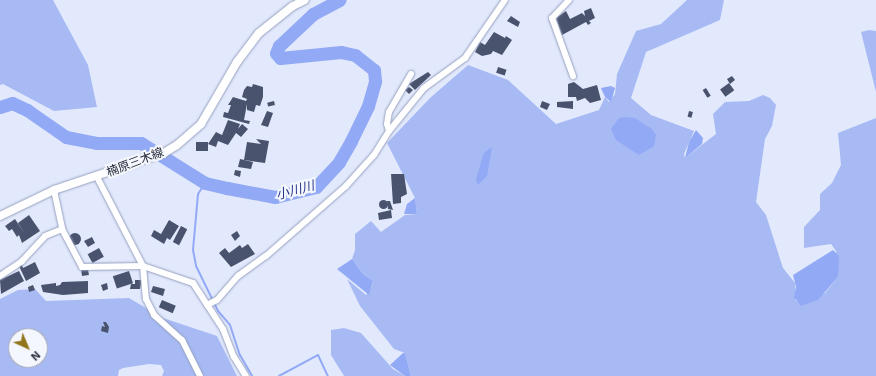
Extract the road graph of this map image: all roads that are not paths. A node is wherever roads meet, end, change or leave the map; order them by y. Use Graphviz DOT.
graph roads {
  1 [pos="305,0"];
  2 [pos="505,0"];
  3 [pos="569,0"];
  4 [pos="411,74"];
  5 [pos="573,76"];
  6 [pos="389,130"];
  7 [pos="97,177"];
  8 [pos="54,190"];
  9 [pos="0,216"];
  10 [pos="62,229"];
  11 [pos="143,266"];
  12 [pos="0,276"];
  13 [pos="207,306"];
  14 [pos="200,376"];
  15 [pos="246,376"];
  1 -- 7 [label="main road, 楠原三木線"];
  2 -- 6 [label="street"];
  3 -- 5 [label="street"];
  4 -- 6 [label="street"];
  6 -- 13 [label="street"];
  7 -- 8 [label="main road, 楠原三木線"];
  7 -- 11 [label="street"];
  8 -- 9 [label="main road, 楠原三木線"];
  8 -- 10 [label="street"];
  10 -- 11 [label="street"];
  10 -- 12 [label="street"];
  11 -- 13 [label="street"];
  11 -- 14 [label="street"];
  13 -- 15 [label="street"];
}
